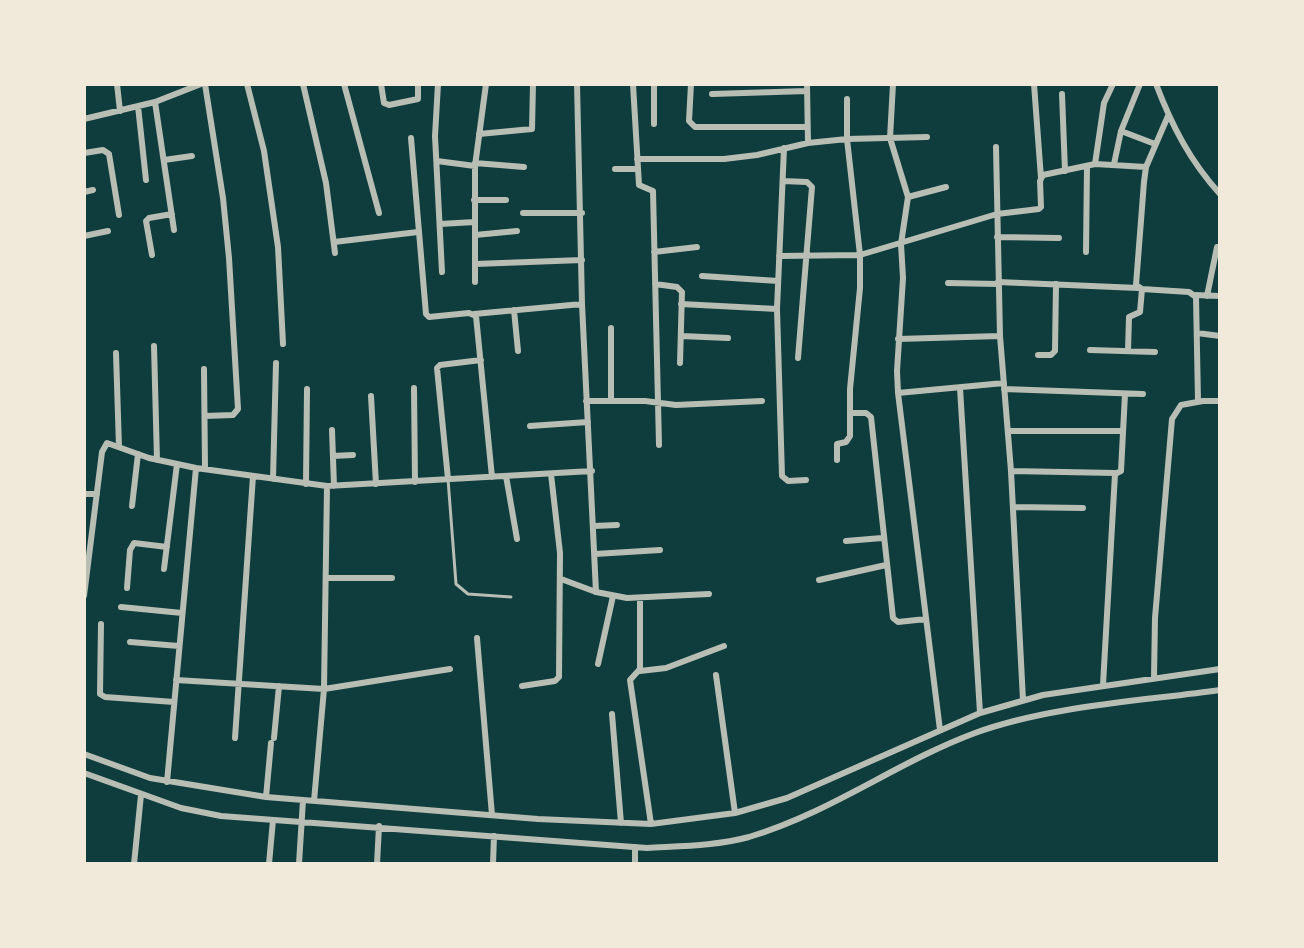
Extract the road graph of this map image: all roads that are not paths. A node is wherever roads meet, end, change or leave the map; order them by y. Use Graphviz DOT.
graph roads {
  1 [pos="117,84"];
  2 [pos="169,84"];
  3 [pos="203,84"];
  4 [pos="247,84"];
  5 [pos="303,84"];
  6 [pos="344,84"];
  7 [pos="381,84"];
  8 [pos="418,84"];
  9 [pos="438,84"];
  10 [pos="486,84"];
  11 [pos="533,84"];
  12 [pos="577,84"];
  13 [pos="633,84"];
  14 [pos="654,84"];
  15 [pos="691,84"];
  16 [pos="893,84"];
  17 [pos="1034,84"];
  18 [pos="1113,84"];
  19 [pos="1140,84"];
  20 [pos="1156,84"];
  21 [pos="807,88"];
  22 [pos="712,94"];
  23 [pos="1062,94"];
  24 [pos="172,96"];
  25 [pos="847,99"];
  26 [pos="155,102"];
  27 [pos="138,106"];
  28 [pos="120,111"];
  29 [pos="1168,116"];
  30 [pos="84,119"];
  31 [pos="654,124"];
  32 [pos="807,127"];
  33 [pos="1121,131"];
  34 [pos="479,134"];
  35 [pos="927,137"];
  36 [pos="411,138"];
  37 [pos="890,138"];
  38 [pos="847,139"];
  39 [pos="808,143"];
  40 [pos="1155,144"];
  41 [pos="996,147"];
  42 [pos="784,148"];
  43 [pos="84,153"];
  44 [pos="192,156"];
  45 [pos="637,159"];
  46 [pos="164,160"];
  47 [pos="437,161"];
  48 [pos="1114,164"];
  49 [pos="475,165"];
  50 [pos="1091,165"];
  51 [pos="524,167"];
  52 [pos="1146,167"];
  53 [pos="615,169"];
  54 [pos="638,169"];
  55 [pos="1065,171"];
  56 [pos="1041,178"];
  57 [pos="146,180"];
  58 [pos="783,181"];
  59 [pos="946,187"];
  60 [pos="93,190"];
  61 [pos="84,192"];
  62 [pos="1220,194"];
  63 [pos="908,197"];
  64 [pos="474,200"];
  65 [pos="506,200"];
  66 [pos="379,213"];
  67 [pos="523,213"];
  68 [pos="582,213"];
  69 [pos="172,214"];
  70 [pos="997,214"];
  71 [pos="119,215"];
  72 [pos="475,222"];
  73 [pos="440,224"];
  74 [pos="174,230"];
  75 [pos="108,231"];
  76 [pos="517,231"];
  77 [pos="418,232"];
  78 [pos="475,235"];
  79 [pos="84,236"];
  80 [pos="997,237"];
  81 [pos="1059,238"];
  82 [pos="334,242"];
  83 [pos="901,244"];
  84 [pos="697,247"];
  85 [pos="1217,247"];
  86 [pos="654,252"];
  87 [pos="1086,252"];
  88 [pos="335,253"];
  89 [pos="152,255"];
  90 [pos="860,255"];
  91 [pos="779,256"];
  92 [pos="805,256"];
  93 [pos="582,260"];
  94 [pos="475,264"];
  95 [pos="442,272"];
  96 [pos="702,276"];
  97 [pos="778,281"];
  98 [pos="475,282"];
  99 [pos="948,283"];
  100 [pos="998,283"];
  101 [pos="655,284"];
  102 [pos="1056,284"];
  103 [pos="1140,289"];
  104 [pos="1195,295"];
  105 [pos="1207,296"];
  106 [pos="1220,296"];
  107 [pos="582,304"];
  108 [pos="681,304"];
  109 [pos="777,309"];
  110 [pos="514,310"];
  111 [pos="473,314"];
  112 [pos="611,328"];
  113 [pos="1197,333"];
  114 [pos="681,336"];
  115 [pos="1000,336"];
  116 [pos="1220,336"];
  117 [pos="728,338"];
  118 [pos="898,339"];
  119 [pos="283,344"];
  120 [pos="154,346"];
  121 [pos="1090,350"];
  122 [pos="518,351"];
  123 [pos="1128,351"];
  124 [pos="1155,352"];
  125 [pos="116,353"];
  126 [pos="1038,355"];
  127 [pos="798,358"];
  128 [pos="481,360"];
  129 [pos="276,363"];
  130 [pos="680,363"];
  131 [pos="204,369"];
  132 [pos="1004,386"];
  133 [pos="414,388"];
  134 [pos="960,388"];
  135 [pos="307,389"];
  136 [pos="898,393"];
  137 [pos="1125,394"];
  138 [pos="1143,394"];
  139 [pos="371,396"];
  140 [pos="611,400"];
  141 [pos="586,401"];
  142 [pos="762,401"];
  143 [pos="1198,401"];
  144 [pos="1220,401"];
  145 [pos="656,403"];
  146 [pos="850,413"];
  147 [pos="205,416"];
  148 [pos="588,422"];
  149 [pos="530,426"];
  150 [pos="332,430"];
  151 [pos="1008,431"];
  152 [pos="1123,431"];
  153 [pos="659,445"];
  154 [pos="119,447"];
  155 [pos="138,454"];
  156 [pos="353,455"];
  157 [pos="333,456"];
  158 [pos="157,460"];
  159 [pos="837,460"];
  160 [pos="177,464"];
  161 [pos="196,468"];
  162 [pos="205,469"];
  163 [pos="592,471"];
  164 [pos="1011,471"];
  165 [pos="1115,473"];
  166 [pos="551,474"];
  167 [pos="253,476"];
  168 [pos="506,476"];
  169 [pos="492,477"];
  170 [pos="273,479"];
  171 [pos="448,479"];
  172 [pos="806,480"];
  173 [pos="415,482"];
  174 [pos="306,484"];
  175 [pos="376,484"];
  176 [pos="330,486"];
  177 [pos="84,494"];
  178 [pos="97,494"];
  179 [pos="132,506"];
  180 [pos="1014,507"];
  181 [pos="1083,508"];
  182 [pos="617,525"];
  183 [pos="594,526"];
  184 [pos="882,538"];
  185 [pos="517,539"];
  186 [pos="846,541"];
  187 [pos="167,547"];
  188 [pos="660,550"];
  189 [pos="595,554"];
  190 [pos="886,565"];
  191 [pos="164,569"];
  192 [pos="326,578"];
  193 [pos="392,578"];
  194 [pos="561,579"];
  195 [pos="819,580"];
  196 [pos="127,588"];
  197 [pos="84,592"];
  198 [pos="596,592"];
  199 [pos="709,594"];
  200 [pos="613,596"];
  201 [pos="511,597"];
  202 [pos="640,599"];
  203 [pos="121,607"];
  204 [pos="182,613"];
  205 [pos="926,619"];
  206 [pos="101,624"];
  207 [pos="477,638"];
  208 [pos="130,642"];
  209 [pos="179,646"];
  210 [pos="724,646"];
  211 [pos="598,664"];
  212 [pos="450,669"];
  213 [pos="1220,669"];
  214 [pos="640,671"];
  215 [pos="716,675"];
  216 [pos="1154,678"];
  217 [pos="176,680"];
  218 [pos="237,684"];
  219 [pos="1103,685"];
  220 [pos="279,686"];
  221 [pos="522,686"];
  222 [pos="324,689"];
  223 [pos="1220,690"];
  224 [pos="1023,700"];
  225 [pos="174,702"];
  226 [pos="980,713"];
  227 [pos="612,714"];
  228 [pos="940,730"];
  229 [pos="235,738"];
  230 [pos="84,754"];
  231 [pos="84,773"];
  232 [pos="167,782"];
  233 [pos="141,795"];
  234 [pos="266,797"];
  235 [pos="303,800"];
  236 [pos="314,801"];
  237 [pos="735,813"];
  238 [pos="492,815"];
  239 [pos="273,820"];
  240 [pos="301,822"];
  241 [pos="621,823"];
  242 [pos="651,824"];
  243 [pos="379,826"];
  244 [pos="494,836"];
  245 [pos="635,847"];
  246 [pos="134,864"];
  247 [pos="269,864"];
  248 [pos="299,864"];
  249 [pos="377,864"];
  250 [pos="493,864"];
  251 [pos="635,864"];
  1 -- 28 [label="street"];
  2 -- 24 [label="street"];
  3 -- 24 [label="street"];
  3 -- 147 [label="street"];
  4 -- 119 [label="street"];
  5 -- 82 [label="street"];
  6 -- 66 [label="street"];
  7 -- 8 [label="street"];
  9 -- 47 [label="street"];
  10 -- 34 [label="street"];
  11 -- 34 [label="street"];
  12 -- 68 [label="street"];
  13 -- 45 [label="street"];
  14 -- 31 [label="street"];
  15 -- 32 [label="street"];
  16 -- 37 [label="street"];
  17 -- 56 [label="street"];
  18 -- 50 [label="street"];
  19 -- 33 [label="street"];
  20 -- 29 [label="street"];
  21 -- 22 [label="street"];
  21 -- 32 [label="street"];
  23 -- 55 [label="street"];
  24 -- 26 [label="street"];
  25 -- 38 [label="street"];
  26 -- 27 [label="street"];
  26 -- 46 [label="street"];
  27 -- 28 [label="street"];
  27 -- 57 [label="street"];
  28 -- 30 [label="street"];
  29 -- 40 [label="street"];
  29 -- 62 [label="street"];
  32 -- 39 [label="street"];
  33 -- 40 [label="street"];
  33 -- 48 [label="street"];
  34 -- 49 [label="street"];
  35 -- 37 [label="street"];
  36 -- 77 [label="street"];
  37 -- 38 [label="street"];
  37 -- 63 [label="street"];
  38 -- 39 [label="street"];
  38 -- 90 [label="street"];
  39 -- 42 [label="street"];
  40 -- 52 [label="street"];
  41 -- 70 [label="street"];
  42 -- 45 [label="street"];
  42 -- 58 [label="street"];
  43 -- 71 [label="street"];
  44 -- 46 [label="street"];
  45 -- 54 [label="street"];
  46 -- 69 [label="street"];
  47 -- 49 [label="street"];
  47 -- 73 [label="street"];
  48 -- 50 [label="street"];
  48 -- 52 [label="street"];
  49 -- 51 [label="street"];
  49 -- 64 [label="street"];
  50 -- 55 [label="street"];
  50 -- 87 [label="street"];
  52 -- 103 [label="street"];
  53 -- 54 [label="street"];
  54 -- 86 [label="street"];
  55 -- 56 [label="street"];
  56 -- 70 [label="street"];
  58 -- 91 [label="street"];
  58 -- 92 [label="street"];
  59 -- 63 [label="street"];
  60 -- 61 [label="street"];
  63 -- 83 [label="street"];
  64 -- 65 [label="street"];
  64 -- 72 [label="street"];
  67 -- 68 [label="street"];
  68 -- 93 [label="street"];
  69 -- 74 [label="street"];
  69 -- 89 [label="street"];
  70 -- 80 [label="street"];
  70 -- 83 [label="street"];
  72 -- 73 [label="street"];
  72 -- 78 [label="street"];
  73 -- 95 [label="street"];
  75 -- 79 [label="street"];
  76 -- 78 [label="street"];
  77 -- 82 [label="street"];
  77 -- 111 [label="street"];
  78 -- 94 [label="street"];
  80 -- 81 [label="street"];
  80 -- 100 [label="street"];
  82 -- 88 [label="street"];
  83 -- 90 [label="street"];
  83 -- 118 [label="street"];
  84 -- 86 [label="street"];
  85 -- 105 [label="street"];
  86 -- 101 [label="street"];
  90 -- 92 [label="street"];
  90 -- 146 [label="street"];
  91 -- 92 [label="street"];
  91 -- 97 [label="street"];
  92 -- 127 [label="street"];
  93 -- 94 [label="street"];
  93 -- 107 [label="street"];
  94 -- 98 [label="street"];
  96 -- 97 [label="street"];
  97 -- 109 [label="street"];
  99 -- 100 [label="street"];
  100 -- 102 [label="street"];
  100 -- 115 [label="street"];
  101 -- 108 [label="street"];
  101 -- 145 [label="street"];
  102 -- 103 [label="street"];
  102 -- 126 [label="street"];
  103 -- 104 [label="street"];
  103 -- 123 [label="street"];
  104 -- 105 [label="street"];
  104 -- 113 [label="street"];
  105 -- 106 [label="street"];
  107 -- 110 [label="street"];
  107 -- 141 [label="street"];
  108 -- 109 [label="street"];
  108 -- 114 [label="street"];
  109 -- 172 [label="street"];
  110 -- 111 [label="street"];
  110 -- 122 [label="street"];
  111 -- 128 [label="street"];
  112 -- 140 [label="street"];
  113 -- 116 [label="street"];
  113 -- 143 [label="street"];
  114 -- 117 [label="street"];
  114 -- 130 [label="street"];
  115 -- 118 [label="street"];
  115 -- 132 [label="street"];
  118 -- 136 [label="street"];
  120 -- 158 [label="street"];
  121 -- 123 [label="street"];
  123 -- 124 [label="street"];
  125 -- 154 [label="street"];
  128 -- 169 [label="street"];
  128 -- 171 [label="street"];
  129 -- 170 [label="street"];
  131 -- 147 [label="street"];
  132 -- 134 [label="street"];
  132 -- 137 [label="street"];
  132 -- 151 [label="street"];
  133 -- 173 [label="street"];
  134 -- 136 [label="street"];
  134 -- 226 [label="street"];
  135 -- 174 [label="street"];
  136 -- 205 [label="street"];
  137 -- 138 [label="street"];
  137 -- 152 [label="street"];
  139 -- 175 [label="street"];
  140 -- 141 [label="street"];
  140 -- 145 [label="street"];
  141 -- 148 [label="street"];
  142 -- 145 [label="street"];
  143 -- 144 [label="street"];
  143 -- 216 [label="street"];
  145 -- 153 [label="street"];
  146 -- 159 [label="street"];
  146 -- 184 [label="street"];
  147 -- 162 [label="street"];
  148 -- 149 [label="street"];
  148 -- 163 [label="street"];
  150 -- 157 [label="street"];
  151 -- 152 [label="street"];
  151 -- 164 [label="street"];
  152 -- 165 [label="street"];
  154 -- 155 [label="street"];
  154 -- 178 [label="street"];
  155 -- 158 [label="street"];
  155 -- 179 [label="street"];
  156 -- 157 [label="street"];
  157 -- 176 [label="street"];
  158 -- 160 [label="street"];
  160 -- 161 [label="street"];
  160 -- 187 [label="street"];
  161 -- 162 [label="street"];
  161 -- 204 [label="street"];
  162 -- 167 [label="street"];
  163 -- 166 [label="street"];
  163 -- 183 [label="street"];
  164 -- 165 [label="street"];
  164 -- 180 [label="street"];
  165 -- 219 [label="street"];
  166 -- 168 [label="street"];
  166 -- 194 [label="street"];
  167 -- 170 [label="street"];
  167 -- 218 [label="street"];
  168 -- 169 [label="street"];
  168 -- 185 [label="street"];
  169 -- 171 [label="street"];
  170 -- 174 [label="street"];
  171 -- 173 [label="street"];
  171 -- 201 [label="lane"];
  173 -- 175 [label="street"];
  174 -- 176 [label="street"];
  175 -- 176 [label="street"];
  176 -- 192 [label="street"];
  177 -- 178 [label="street"];
  178 -- 197 [label="street"];
  180 -- 181 [label="street"];
  180 -- 224 [label="street"];
  182 -- 183 [label="street"];
  183 -- 189 [label="street"];
  184 -- 186 [label="street"];
  184 -- 190 [label="street"];
  187 -- 191 [label="street"];
  187 -- 196 [label="street"];
  188 -- 189 [label="street"];
  189 -- 198 [label="street"];
  190 -- 195 [label="street"];
  190 -- 205 [label="street"];
  192 -- 193 [label="street"];
  192 -- 222 [label="street"];
  194 -- 198 [label="street"];
  194 -- 221 [label="street"];
  198 -- 200 [label="street"];
  199 -- 202 [label="street"];
  200 -- 202 [label="street"];
  200 -- 211 [label="street"];
  202 -- 214 [label="street"];
  203 -- 204 [label="street"];
  204 -- 209 [label="street"];
  205 -- 228 [label="street"];
  206 -- 225 [label="street"];
  207 -- 238 [label="street"];
  208 -- 209 [label="street"];
  209 -- 217 [label="street"];
  210 -- 214 [label="street"];
  212 -- 222 [label="street"];
  213 -- 216 [label="street"];
  214 -- 242 [label="street"];
  215 -- 237 [label="street"];
  216 -- 219 [label="street"];
  217 -- 218 [label="street"];
  217 -- 225 [label="street"];
  218 -- 220 [label="street"];
  218 -- 229 [label="street"];
  219 -- 224 [label="street"];
  220 -- 222 [label="street"];
  220 -- 234 [label="street"];
  222 -- 236 [label="street"];
  223 -- 245 [label="street"];
  224 -- 226 [label="street"];
  225 -- 232 [label="street"];
  226 -- 228 [label="street"];
  227 -- 241 [label="street"];
  228 -- 237 [label="street"];
  230 -- 232 [label="street"];
  231 -- 233 [label="street"];
  232 -- 234 [label="street"];
  233 -- 239 [label="street"];
  233 -- 246 [label="street"];
  234 -- 235 [label="street"];
  235 -- 236 [label="street"];
  235 -- 240 [label="street"];
  236 -- 238 [label="street"];
  237 -- 242 [label="street"];
  238 -- 241 [label="street"];
  239 -- 240 [label="street"];
  239 -- 247 [label="street"];
  240 -- 243 [label="street"];
  240 -- 248 [label="street"];
  241 -- 242 [label="street"];
  243 -- 244 [label="street"];
  243 -- 249 [label="street"];
  244 -- 245 [label="street"];
  244 -- 250 [label="street"];
  245 -- 251 [label="street"];
}
